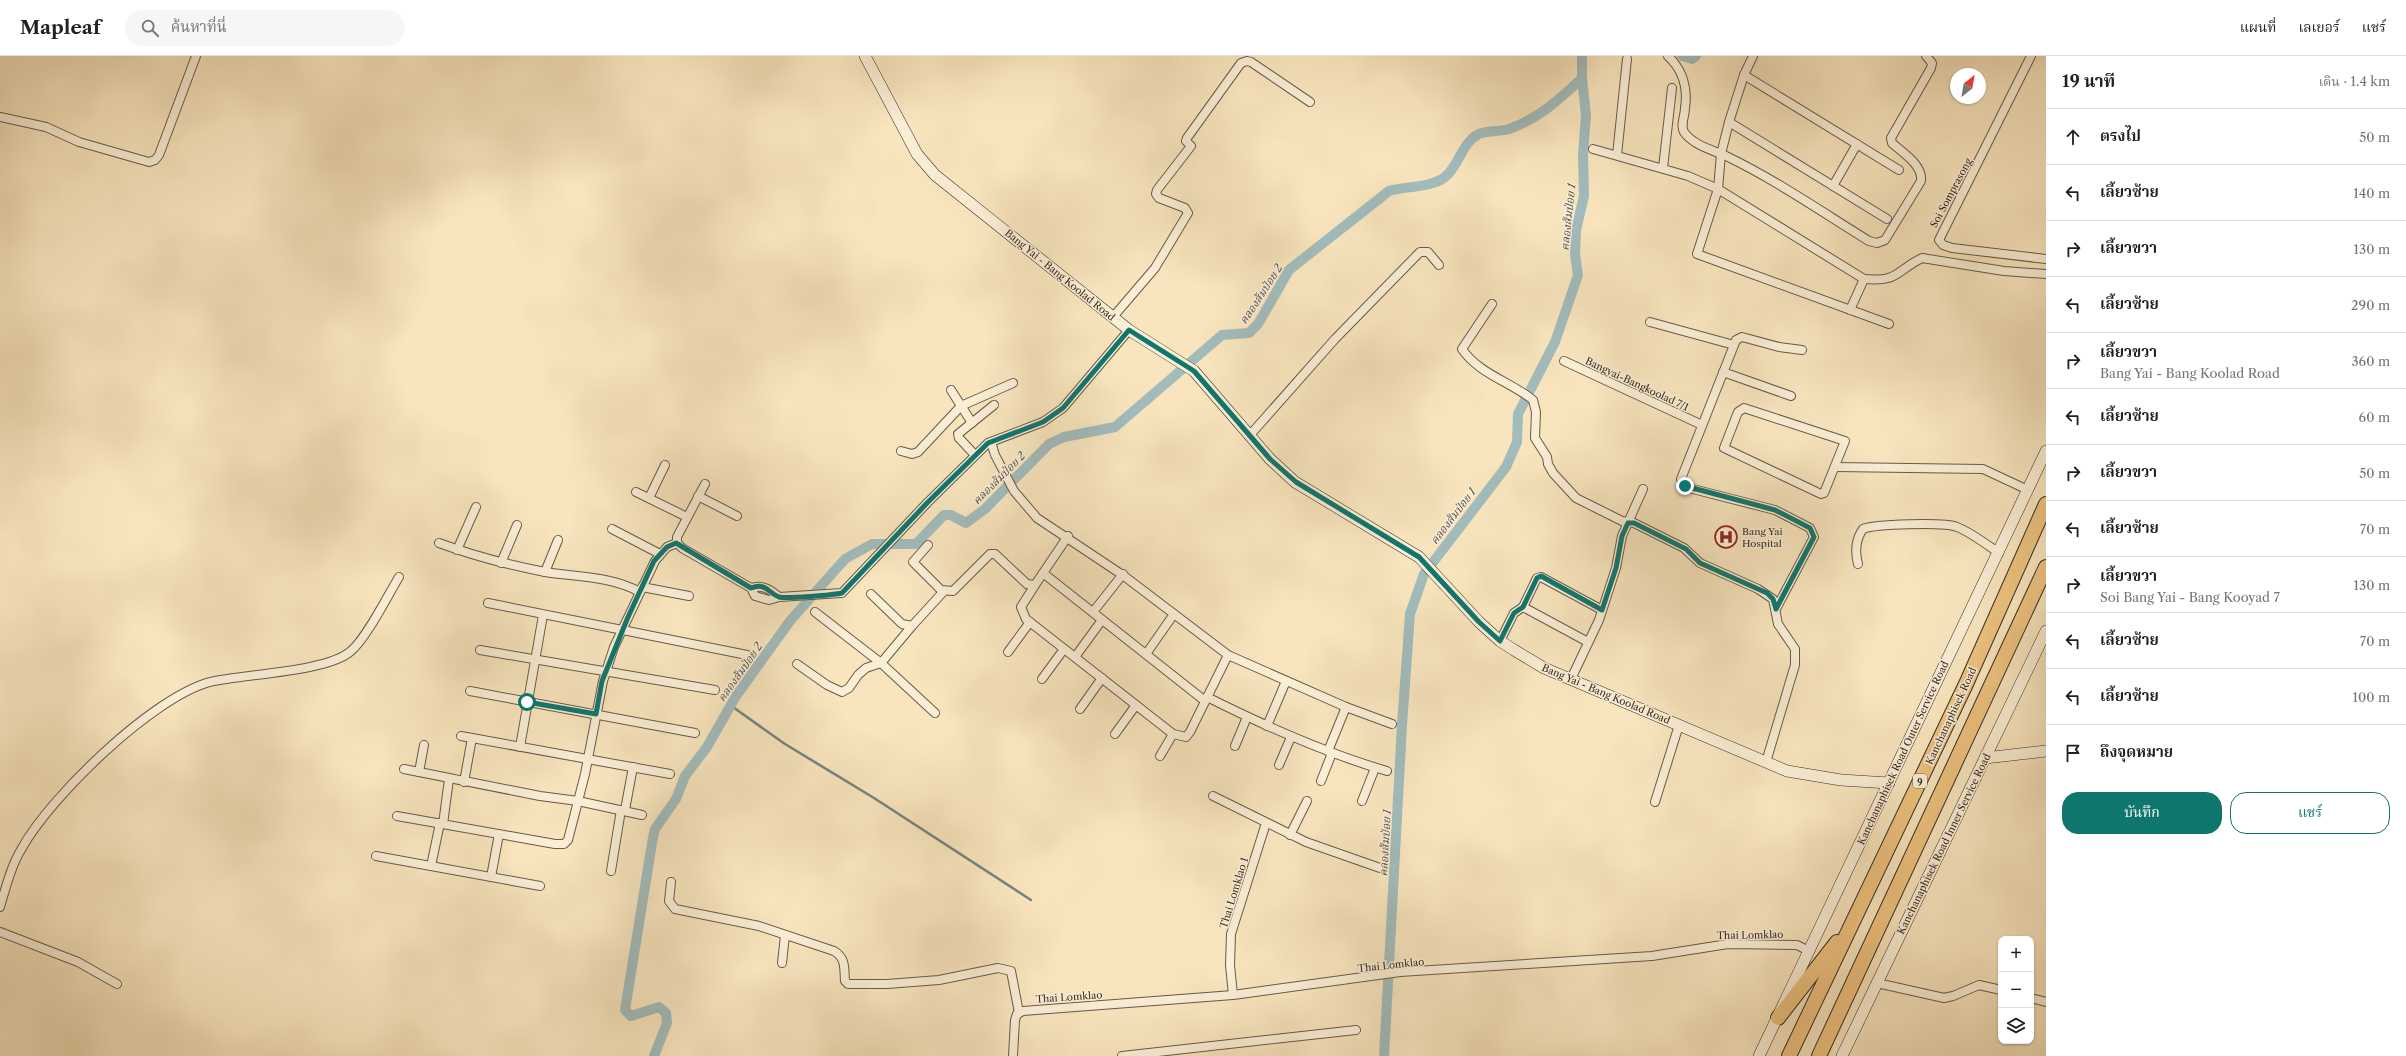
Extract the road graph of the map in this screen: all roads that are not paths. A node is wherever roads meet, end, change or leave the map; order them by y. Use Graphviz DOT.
graph roads {
  1 [pos="196,56"];
  2 [pos="1668,56"];
  3 [pos="1753,56"];
  4 [pos="1926,56"];
  5 [pos="2032,56"];
  6 [pos="868,57"];
  7 [pos="1627,59"];
  8 [pos="1744,75"];
  9 [pos="1672,88"];
  10 [pos="1310,102"];
  11 [pos="0,117"];
  12 [pos="1729,122"];
  13 [pos="1857,144"];
  14 [pos="1593,149"];
  15 [pos="1721,154"];
  16 [pos="1617,155"];
  17 [pos="1664,168"];
  18 [pos="1899,170"];
  19 [pos="1833,186"];
  20 [pos="1718,189"];
  21 [pos="1887,219"];
  22 [pos="2046,259"];
  23 [pos="1439,265"];
  24 [pos="2046,274"];
  25 [pos="1864,279"];
  26 [pos="1492,304"];
  27 [pos="1850,310"];
  28 [pos="1113,317"];
  29 [pos="1650,322"];
  30 [pos="1889,324"];
  31 [pos="1129,330"];
  32 [pos="1734,345"];
  33 [pos="1802,350"];
  34 [pos="1564,361"];
  35 [pos="1723,372"];
  36 [pos="1013,383"];
  37 [pos="951,390"];
  38 [pos="1791,396"];
  39 [pos="994,405"];
  40 [pos="961,406"];
  41 [pos="972,422"];
  42 [pos="1702,426"];
  43 [pos="1250,435"];
  44 [pos="992,442"];
  45 [pos="901,451"];
  46 [pos="2046,451"];
  47 [pos="975,455"];
  48 [pos="665,465"];
  49 [pos="1835,467"];
  50 [pos="705,484"];
  51 [pos="1643,489"];
  52 [pos="2028,490"];
  53 [pos="636,492"];
  54 [pos="698,496"];
  55 [pos="649,498"];
  56 [pos="2046,504"];
  57 [pos="476,507"];
  58 [pos="737,516"];
  59 [pos="687,517"];
  60 [pos="1628,523"];
  61 [pos="517,525"];
  62 [pos="612,529"];
  63 [pos="1068,536"];
  64 [pos="558,540"];
  65 [pos="439,543"];
  66 [pos="676,543"];
  67 [pos="928,545"];
  68 [pos="457,550"];
  69 [pos="1999,553"];
  70 [pos="660,554"];
  71 [pos="501,563"];
  72 [pos="1858,564"];
  73 [pos="2046,567"];
  74 [pos="545,572"];
  75 [pos="1043,573"];
  76 [pos="1123,574"];
  77 [pos="399,577"];
  78 [pos="1035,585"];
  79 [pos="641,589"];
  80 [pos="944,591"];
  81 [pos="871,594"];
  82 [pos="689,596"];
  83 [pos="488,603"];
  84 [pos="1523,607"];
  85 [pos="1776,609"];
  86 [pos="1602,610"];
  87 [pos="815,612"];
  88 [pos="1093,612"];
  89 [pos="543,614"];
  90 [pos="1174,614"];
  91 [pos="1102,620"];
  92 [pos="1030,622"];
  93 [pos="912,626"];
  94 [pos="622,630"];
  95 [pos="2046,631"];
  96 [pos="1500,641"];
  97 [pos="1588,642"];
  98 [pos="1064,649"];
  99 [pos="480,650"];
  100 [pos="1008,652"];
  101 [pos="1146,654"];
  102 [pos="747,655"];
  103 [pos="1228,655"];
  104 [pos="1075,657"];
  105 [pos="535,659"];
  106 [pos="881,663"];
  107 [pos="797,664"];
  108 [pos="606,672"];
  109 [pos="1102,678"];
  110 [pos="1042,679"];
  111 [pos="1571,679"];
  112 [pos="1286,681"];
  113 [pos="715,690"];
  114 [pos="470,691"];
  115 [pos="1206,699"];
  116 [pos="527,702"];
  117 [pos="1136,705"];
  118 [pos="1346,707"];
  119 [pos="1080,709"];
  120 [pos="935,713"];
  121 [pos="596,714"];
  122 [pos="1247,718"];
  123 [pos="1392,724"];
  124 [pos="1679,725"];
  125 [pos="1267,726"];
  126 [pos="695,733"];
  127 [pos="1115,734"];
  128 [pos="1173,734"];
  129 [pos="461,736"];
  130 [pos="1291,737"];
  131 [pos="472,738"];
  132 [pos="424,745"];
  133 [pos="1235,746"];
  134 [pos="520,747"];
  135 [pos="2046,751"];
  136 [pos="1330,752"];
  137 [pos="1160,756"];
  138 [pos="1985,758"];
  139 [pos="588,759"];
  140 [pos="1766,762"];
  141 [pos="1280,764"];
  142 [pos="633,767"];
  143 [pos="1375,768"];
  144 [pos="404,769"];
  145 [pos="1387,771"];
  146 [pos="419,772"];
  147 [pos="670,774"];
  148 [pos="449,779"];
  149 [pos="1321,781"];
  150 [pos="464,782"];
  151 [pos="1889,783"];
  152 [pos="1213,796"];
  153 [pos="578,801"];
  154 [pos="1306,801"];
  155 [pos="1362,801"];
  156 [pos="1655,802"];
  157 [pos="623,810"];
  158 [pos="642,815"];
  159 [pos="397,816"];
  160 [pos="1266,823"];
  161 [pos="441,824"];
  162 [pos="498,834"];
  163 [pos="1290,835"];
  164 [pos="376,856"];
  165 [pos="431,866"];
  166 [pos="1380,868"];
  167 [pos="611,871"];
  168 [pos="491,877"];
  169 [pos="672,882"];
  170 [pos="540,886"];
  171 [pos="0,907"];
  172 [pos="1854,920"];
  173 [pos="0,932"];
  174 [pos="785,935"];
  175 [pos="1809,950"];
  176 [pos="782,963"];
  177 [pos="1877,983"];
  178 [pos="117,984"];
  179 [pos="1998,989"];
  180 [pos="1233,995"];
  181 [pos="2034,999"];
  182 [pos="2046,1002"];
  183 [pos="1019,1013"];
  184 [pos="1838,1016"];
  185 [pos="1778,1018"];
  186 [pos="1356,1030"];
  187 [pos="1013,1056"];
  188 [pos="1122,1056"];
  189 [pos="1760,1056"];
  190 [pos="1789,1056"];
  191 [pos="1819,1056"];
  192 [pos="1827,1056"];
  193 [pos="1842,1056"];
  1 -- 11 [label="street"];
  2 -- 15 [label="street"];
  3 -- 8 [label="street"];
  4 -- 15 [label="street"];
  5 -- 22 [label="street, Soi Somprasong"];
  6 -- 28 [label="street, Bang Yai - Bang Koolad Road"];
  7 -- 16 [label="street"];
  8 -- 12 [label="street"];
  8 -- 13 [label="street"];
  9 -- 17 [label="street"];
  10 -- 28 [label="street"];
  12 -- 15 [label="street"];
  12 -- 19 [label="street"];
  13 -- 18 [label="street"];
  13 -- 19 [label="street"];
  14 -- 16 [label="street"];
  15 -- 20 [label="street"];
  16 -- 17 [label="street"];
  17 -- 20 [label="street"];
  19 -- 21 [label="street"];
  20 -- 25 [label="street"];
  20 -- 27 [label="street"];
  23 -- 43 [label="street"];
  24 -- 25 [label="street"];
  25 -- 27 [label="street"];
  26 -- 60 [label="street"];
  27 -- 30 [label="street"];
  28 -- 31 [label="street, Bang Yai - Bang Koolad Road"];
  29 -- 32 [label="street"];
  31 -- 43 [label="street, Bang Yai - Bang Koolad Road"];
  31 -- 44 [label="street"];
  32 -- 33 [label="street"];
  32 -- 35 [label="street"];
  34 -- 42 [label="street, Bangyai-Bangkoolad 7/1"];
  35 -- 38 [label="street"];
  35 -- 42 [label="street"];
  36 -- 40 [label="street"];
  37 -- 40 [label="street"];
  39 -- 41 [label="street"];
  40 -- 41 [label="street"];
  40 -- 45 [label="street"];
  41 -- 47 [label="street"];
  42 -- 85 [label="street"];
  43 -- 96 [label="street, Bang Yai - Bang Koolad Road"];
  44 -- 47 [label="street"];
  44 -- 63 [label="street"];
  46 -- 52 [label="street, Kanchanaphisek Road Outer Service Road"];
  47 -- 66 [label="street"];
  48 -- 55 [label="street"];
  49 -- 49 [label="street"];
  49 -- 52 [label="street"];
  50 -- 54 [label="street"];
  51 -- 60 [label="street"];
  52 -- 69 [label="street, Kanchanaphisek Road Outer Service Road"];
  53 -- 55 [label="street"];
  54 -- 58 [label="street"];
  54 -- 59 [label="street"];
  55 -- 59 [label="street"];
  56 -- 172 [label="highway, Kanchanaphisek Road / 9"];
  57 -- 68 [label="street"];
  59 -- 66 [label="street"];
  60 -- 85 [label="street"];
  60 -- 86 [label="street"];
  61 -- 71 [label="street"];
  62 -- 70 [label="street"];
  63 -- 75 [label="street"];
  63 -- 76 [label="street"];
  64 -- 74 [label="street"];
  65 -- 68 [label="street"];
  66 -- 70 [label="street"];
  67 -- 80 [label="street"];
  68 -- 71 [label="street"];
  69 -- 72 [label="street"];
  69 -- 151 [label="street, Kanchanaphisek Road Outer Service Road"];
  70 -- 79 [label="street"];
  71 -- 74 [label="street"];
  73 -- 184 [label="highway"];
  74 -- 79 [label="street"];
  75 -- 78 [label="street"];
  75 -- 88 [label="street"];
  76 -- 88 [label="street"];
  76 -- 90 [label="street"];
  77 -- 171 [label="street"];
  78 -- 80 [label="street"];
  78 -- 92 [label="street"];
  79 -- 82 [label="street"];
  79 -- 94 [label="street"];
  80 -- 93 [label="street"];
  81 -- 93 [label="street"];
  83 -- 89 [label="street"];
  84 -- 86 [label="street"];
  84 -- 96 [label="street"];
  84 -- 97 [label="street"];
  85 -- 140 [label="street"];
  86 -- 97 [label="street"];
  87 -- 106 [label="street"];
  88 -- 91 [label="street"];
  89 -- 94 [label="street"];
  89 -- 105 [label="street"];
  90 -- 101 [label="street"];
  90 -- 103 [label="street"];
  91 -- 101 [label="street"];
  91 -- 104 [label="street"];
  92 -- 98 [label="street"];
  92 -- 100 [label="street"];
  93 -- 106 [label="street"];
  94 -- 102 [label="street"];
  94 -- 108 [label="street"];
  95 -- 138 [label="street, Kanchanaphisek Road Inner Service Road"];
  96 -- 111 [label="street, Bang Yai - Bang Koolad Road"];
  97 -- 111 [label="street"];
  98 -- 104 [label="street"];
  98 -- 110 [label="street"];
  99 -- 105 [label="street"];
  101 -- 115 [label="street"];
  103 -- 112 [label="street"];
  103 -- 115 [label="street"];
  104 -- 109 [label="street"];
  105 -- 108 [label="street"];
  105 -- 116 [label="street"];
  106 -- 107 [label="street"];
  106 -- 120 [label="street"];
  108 -- 113 [label="street"];
  108 -- 121 [label="street"];
  109 -- 117 [label="street"];
  109 -- 119 [label="street"];
  111 -- 124 [label="street, Bang Yai - Bang Koolad Road"];
  112 -- 118 [label="street"];
  112 -- 125 [label="street"];
  114 -- 116 [label="street"];
  115 -- 122 [label="street"];
  115 -- 128 [label="street"];
  116 -- 121 [label="street"];
  116 -- 134 [label="street"];
  117 -- 127 [label="street"];
  117 -- 128 [label="street"];
  118 -- 123 [label="street"];
  118 -- 136 [label="street"];
  121 -- 126 [label="street"];
  121 -- 139 [label="street"];
  122 -- 125 [label="street"];
  122 -- 133 [label="street"];
  124 -- 140 [label="street, Bang Yai - Bang Koolad Road"];
  124 -- 156 [label="street"];
  125 -- 130 [label="street"];
  128 -- 137 [label="street"];
  129 -- 131 [label="street"];
  130 -- 136 [label="street"];
  130 -- 141 [label="street"];
  131 -- 134 [label="street"];
  131 -- 150 [label="street"];
  132 -- 146 [label="street"];
  134 -- 139 [label="street"];
  135 -- 138 [label="street"];
  136 -- 143 [label="street"];
  136 -- 149 [label="street"];
  138 -- 177 [label="street, Kanchanaphisek Road Inner Service Road"];
  139 -- 142 [label="street"];
  139 -- 153 [label="street"];
  140 -- 151 [label="street, Bang Yai - Bang Koolad Road"];
  142 -- 147 [label="street"];
  142 -- 157 [label="street"];
  143 -- 145 [label="street"];
  143 -- 155 [label="street"];
  144 -- 146 [label="street"];
  146 -- 148 [label="street"];
  148 -- 150 [label="street"];
  148 -- 161 [label="street"];
  150 -- 153 [label="street"];
  151 -- 175 [label="street, Kanchanaphisek Road Outer Service Road"];
  152 -- 160 [label="street"];
  153 -- 157 [label="street"];
  153 -- 162 [label="street"];
  154 -- 163 [label="street"];
  157 -- 158 [label="street"];
  157 -- 167 [label="street"];
  159 -- 161 [label="street"];
  160 -- 163 [label="street"];
  160 -- 180 [label="street, Thai Lomklao 1"];
  161 -- 162 [label="street"];
  161 -- 165 [label="street"];
  162 -- 168 [label="street"];
  163 -- 166 [label="street"];
  164 -- 165 [label="street"];
  165 -- 168 [label="street"];
  168 -- 170 [label="street"];
  169 -- 174 [label="street"];
  172 -- 185 [label="highway"];
  172 -- 190 [label="highway, Kanchanaphisek Road / 9"];
  173 -- 178 [label="street"];
  174 -- 176 [label="street"];
  174 -- 183 [label="street"];
  175 -- 180 [label="street, Thai Lomklao"];
  175 -- 185 [label="street, Kanchanaphisek Road Outer Service Road"];
  177 -- 179 [label="street"];
  177 -- 193 [label="street, Kanchanaphisek Road Inner Service Road"];
  180 -- 183 [label="street, Thai Lomklao"];
  181 -- 182 [label="street"];
  183 -- 187 [label="street"];
  184 -- 191 [label="highway"];
  184 -- 192 [label="highway"];
  185 -- 189 [label="street, Kanchanaphisek Road Outer Service Road"];
  186 -- 188 [label="street"];
}
